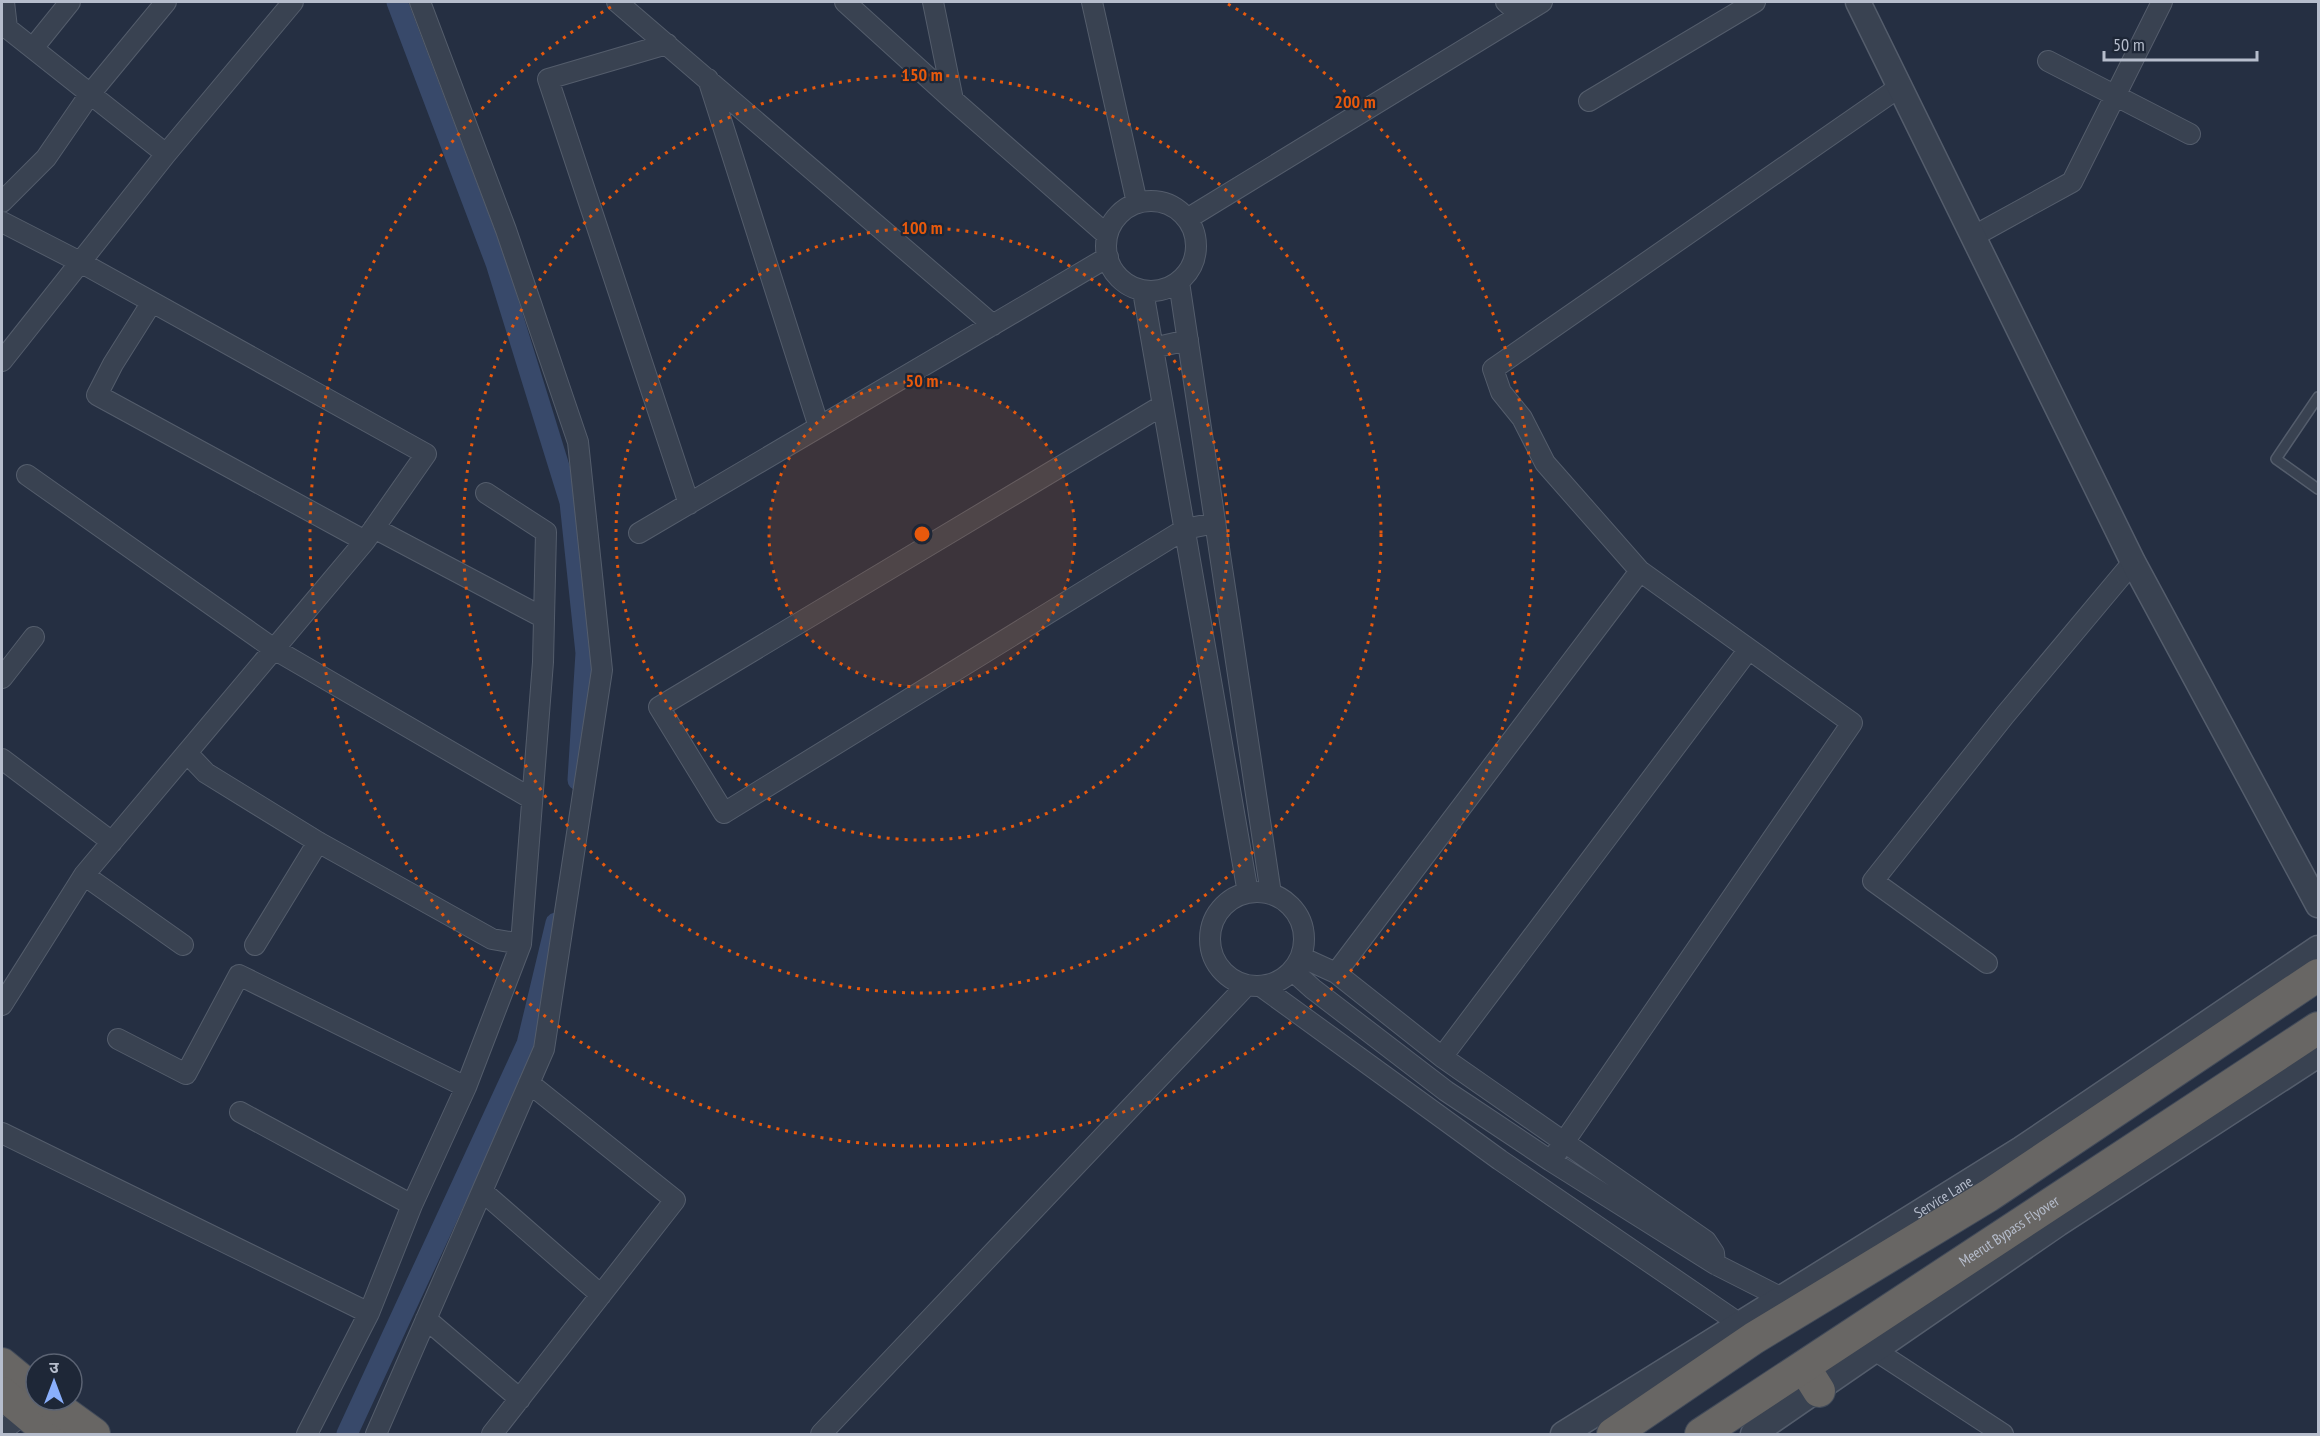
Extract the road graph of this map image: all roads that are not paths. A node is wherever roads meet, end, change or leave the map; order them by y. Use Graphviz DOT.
graph roads {
  1 [pos="4,2"];
  2 [pos="70,2"];
  3 [pos="166,2"];
  4 [pos="293,2"];
  5 [pos="420,2"];
  6 [pos="617,2"];
  7 [pos="844,2"];
  8 [pos="933,2"];
  9 [pos="1092,2"];
  10 [pos="1542,2"];
  11 [pos="1755,2"];
  12 [pos="1858,2"];
  13 [pos="2162,2"];
  14 [pos="1513,8"];
  15 [pos="4,28"];
  16 [pos="667,44"];
  17 [pos="33,48"];
  18 [pos="2048,61"];
  19 [pos="708,79"];
  20 [pos="1901,86"];
  21 [pos="90,94"];
  22 [pos="2113,96"];
  23 [pos="953,100"];
  24 [pos="1589,101"];
  25 [pos="2190,134"];
  26 [pos="166,154"];
  27 [pos="2,202"];
  28 [pos="1137,203"];
  29 [pos="1187,219"];
  30 [pos="2,222"];
  31 [pos="1107,235"];
  32 [pos="1974,236"];
  33 [pos="1108,257"];
  34 [pos="80,262"];
  35 [pos="1179,282"];
  36 [pos="1143,291"];
  37 [pos="152,302"];
  38 [pos="993,325"];
  39 [pos="1188,340"];
  40 [pos="1153,348"];
  41 [pos="2,361"];
  42 [pos="2319,397"];
  43 [pos="1163,405"];
  44 [pos="819,427"];
  45 [pos="27,476"];
  46 [pos="2319,489"];
  47 [pos="486,493"];
  48 [pos="689,504"];
  49 [pos="1215,523"];
  50 [pos="1185,529"];
  51 [pos="639,533"];
  52 [pos="369,534"];
  53 [pos="2133,562"];
  54 [pos="1640,571"];
  55 [pos="1229,615"];
  56 [pos="544,618"];
  57 [pos="1200,618"];
  58 [pos="34,637"];
  59 [pos="274,649"];
  60 [pos="1749,649"];
  61 [pos="2,678"];
  62 [pos="1246,725"];
  63 [pos="1220,729"];
  64 [pos="187,753"];
  65 [pos="2,759"];
  66 [pos="532,799"];
  67 [pos="112,842"];
  68 [pos="318,842"];
  69 [pos="84,875"];
  70 [pos="1248,893"];
  71 [pos="1271,894"];
  72 [pos="2319,905"];
  73 [pos="521,944"];
  74 [pos="183,945"];
  75 [pos="255,945"];
  76 [pos="2319,948"];
  77 [pos="1987,963"];
  78 [pos="1297,964"];
  79 [pos="1336,973"];
  80 [pos="2319,975"];
  81 [pos="1254,986"];
  82 [pos="2,1005"];
  83 [pos="2319,1028"];
  84 [pos="118,1039"];
  85 [pos="2319,1055"];
  86 [pos="1442,1057"];
  87 [pos="529,1083"];
  88 [pos="466,1087"];
  89 [pos="1446,1091"];
  90 [pos="1432,1110"];
  91 [pos="240,1112"];
  92 [pos="2,1133"];
  93 [pos="1516,1137"];
  94 [pos="1564,1142"];
  95 [pos="1500,1160"];
  96 [pos="1551,1161"];
  97 [pos="482,1191"];
  98 [pos="412,1205"];
  99 [pos="1715,1264"];
  100 [pos="601,1295"];
  101 [pos="1788,1306"];
  102 [pos="369,1313"];
  103 [pos="426,1319"];
  104 [pos="1747,1331"];
  105 [pos="1876,1351"];
  106 [pos="2,1364"];
  107 [pos="1811,1379"];
  108 [pos="2,1393"];
  109 [pos="24,1399"];
  110 [pos="520,1399"];
  111 [pos="24,1404"];
  112 [pos="33,1412"];
  113 [pos="41,1412"];
  114 [pos="1763,1432"];
  115 [pos="51,1434"];
  116 [pos="94,1434"];
  117 [pos="307,1434"];
  118 [pos="376,1434"];
  119 [pos="492,1434"];
  120 [pos="821,1434"];
  121 [pos="1563,1434"];
  122 [pos="1612,1434"];
  123 [pos="1701,1434"];
  124 [pos="2003,1434"];
  1 -- 15 [label="street"];
  2 -- 17 [label="street"];
  3 -- 21 [label="street"];
  4 -- 26 [label="street"];
  5 -- 87 [label="street"];
  6 -- 16 [label="street"];
  7 -- 23 [label="street"];
  8 -- 23 [label="street"];
  9 -- 28 [label="street"];
  10 -- 14 [label="street"];
  11 -- 24 [label="street"];
  12 -- 20 [label="street"];
  13 -- 22 [label="street"];
  14 -- 29 [label="street"];
  15 -- 17 [label="street"];
  16 -- 19 [label="street"];
  16 -- 48 [label="street"];
  17 -- 21 [label="street"];
  18 -- 22 [label="street"];
  19 -- 38 [label="street"];
  19 -- 44 [label="street"];
  20 -- 32 [label="street"];
  20 -- 54 [label="street"];
  21 -- 26 [label="street"];
  21 -- 27 [label="street"];
  22 -- 25 [label="street"];
  22 -- 32 [label="street"];
  23 -- 31 [label="street"];
  26 -- 34 [label="street"];
  28 -- 29 [label="street"];
  28 -- 31 [label="street"];
  29 -- 35 [label="street"];
  30 -- 34 [label="street"];
  31 -- 33 [label="street"];
  32 -- 53 [label="street"];
  33 -- 36 [label="street"];
  33 -- 38 [label="street"];
  34 -- 37 [label="street"];
  34 -- 41 [label="street"];
  35 -- 36 [label="street"];
  35 -- 39 [label="street"];
  36 -- 40 [label="street"];
  37 -- 52 [label="street"];
  37 -- 52 [label="street"];
  38 -- 44 [label="street"];
  39 -- 40 [label="street"];
  39 -- 49 [label="street"];
  40 -- 43 [label="street"];
  42 -- 46 [label="lane"];
  43 -- 50 [label="street"];
  43 -- 50 [label="street"];
  44 -- 48 [label="street"];
  45 -- 59 [label="street"];
  47 -- 56 [label="street"];
  48 -- 51 [label="street"];
  49 -- 50 [label="street"];
  49 -- 55 [label="street"];
  50 -- 57 [label="street"];
  52 -- 56 [label="street"];
  52 -- 59 [label="street"];
  53 -- 72 [label="street"];
  53 -- 77 [label="street"];
  54 -- 60 [label="street"];
  54 -- 79 [label="street"];
  55 -- 57 [label="street"];
  55 -- 62 [label="street"];
  56 -- 66 [label="street"];
  57 -- 63 [label="street"];
  58 -- 61 [label="street"];
  59 -- 64 [label="street"];
  59 -- 66 [label="street"];
  60 -- 86 [label="street"];
  60 -- 94 [label="street"];
  62 -- 63 [label="street"];
  62 -- 71 [label="street"];
  63 -- 70 [label="street"];
  64 -- 67 [label="street"];
  64 -- 68 [label="street"];
  65 -- 67 [label="street"];
  66 -- 73 [label="street"];
  67 -- 69 [label="street"];
  68 -- 73 [label="street"];
  68 -- 75 [label="street"];
  69 -- 74 [label="street"];
  69 -- 82 [label="street"];
  70 -- 71 [label="street"];
  70 -- 81 [label="street"];
  71 -- 78 [label="street"];
  73 -- 88 [label="street"];
  76 -- 101 [label="street, Service Lane"];
  78 -- 79 [label="street"];
  78 -- 81 [label="street"];
  78 -- 89 [label="street"];
  79 -- 86 [label="street"];
  80 -- 101 [label="highway"];
  81 -- 90 [label="street"];
  81 -- 120 [label="street"];
  83 -- 107 [label="highway, Meerut Bypass Flyover"];
  84 -- 88 [label="street"];
  85 -- 105 [label="street"];
  86 -- 94 [label="street"];
  87 -- 97 [label="street"];
  87 -- 100 [label="street"];
  88 -- 98 [label="street"];
  89 -- 90 [label="street"];
  89 -- 93 [label="street"];
  90 -- 95 [label="street"];
  91 -- 98 [label="street"];
  92 -- 102 [label="street"];
  93 -- 95 [label="street"];
  93 -- 96 [label="street"];
  94 -- 96 [label="street"];
  94 -- 99 [label="street"];
  95 -- 104 [label="street"];
  96 -- 99 [label="street"];
  97 -- 100 [label="street"];
  97 -- 103 [label="street"];
  98 -- 102 [label="street"];
  99 -- 101 [label="street"];
  100 -- 110 [label="street"];
  101 -- 104 [label="highway"];
  102 -- 117 [label="street"];
  103 -- 110 [label="street"];
  103 -- 118 [label="street"];
  104 -- 121 [label="street"];
  104 -- 122 [label="highway"];
  105 -- 107 [label="street"];
  105 -- 124 [label="street"];
  106 -- 109 [label="highway"];
  107 -- 114 [label="street"];
  107 -- 123 [label="highway, Meerut Bypass Flyover"];
  108 -- 111 [label="highway"];
  110 -- 119 [label="street"];
  112 -- 115 [label="highway"];
  113 -- 116 [label="highway"];
}
